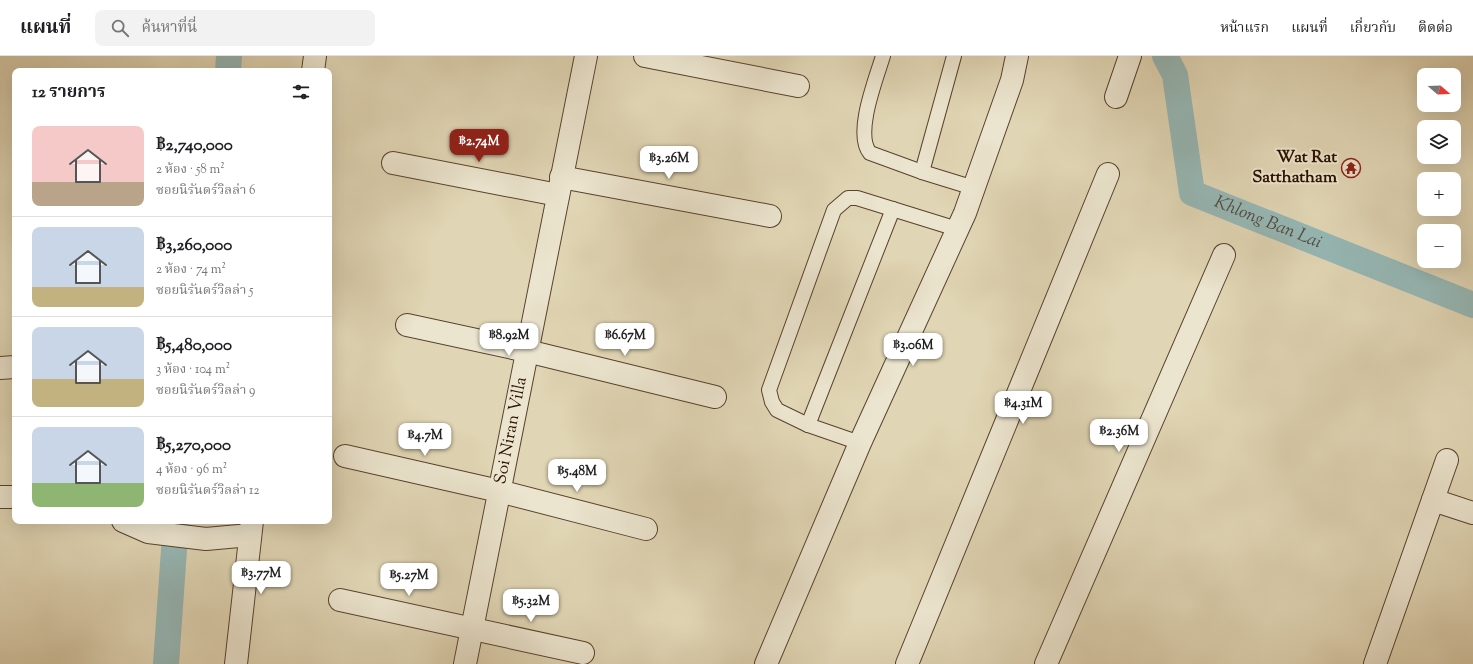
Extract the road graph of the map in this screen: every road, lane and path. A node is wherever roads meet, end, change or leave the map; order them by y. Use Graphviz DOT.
graph roads {
  1 [pos="315,56"];
  2 [pos="586,56"];
  3 [pos="645,56"];
  4 [pos="883,56"];
  5 [pos="954,56"];
  6 [pos="1017,56"];
  7 [pos="1130,56"];
  8 [pos="313,68"];
  9 [pos="798,86"];
  10 [pos="1116,97"];
  11 [pos="393,163"];
  12 [pos="922,172"];
  13 [pos="1108,174"];
  14 [pos="560,186"];
  15 [pos="974,188"];
  16 [pos="893,209"];
  17 [pos="770,216"];
  18 [pos="957,229"];
  19 [pos="1224,255"];
  20 [pos="407,326"];
  21 [pos="527,351"];
  22 [pos="12,367"];
  23 [pos="0,368"];
  24 [pos="715,397"];
  25 [pos="808,425"];
  26 [pos="860,443"];
  27 [pos="344,456"];
  28 [pos="1447,460"];
  29 [pos="499,491"];
  30 [pos="0,497"];
  31 [pos="12,497"];
  32 [pos="1433,500"];
  33 [pos="1473,513"];
  34 [pos="130,524"];
  35 [pos="251,528"];
  36 [pos="646,528"];
  37 [pos="340,600"];
  38 [pos="472,628"];
  39 [pos="583,653"];
  40 [pos="236,664"];
  41 [pos="465,664"];
  42 [pos="766,664"];
  43 [pos="907,664"];
  44 [pos="1046,664"];
  45 [pos="1375,664"];
  1 -- 8 [label="street"];
  2 -- 14 [label="street, Soi Niran Villa"];
  3 -- 9 [label="street"];
  4 -- 12 [label="lane"];
  5 -- 12 [label="lane"];
  6 -- 15 [label="street"];
  7 -- 10 [label="street"];
  11 -- 14 [label="street"];
  12 -- 15 [label="lane"];
  13 -- 43 [label="street"];
  14 -- 17 [label="street"];
  14 -- 21 [label="street, Soi Niran Villa"];
  15 -- 18 [label="street"];
  16 -- 18 [label="lane"];
  16 -- 25 [label="lane"];
  16 -- 25 [label="lane"];
  18 -- 26 [label="street"];
  19 -- 44 [label="street"];
  20 -- 21 [label="street"];
  21 -- 24 [label="street"];
  21 -- 29 [label="street, Soi Niran Villa"];
  22 -- 23 [label="street"];
  25 -- 26 [label="lane"];
  26 -- 42 [label="street"];
  27 -- 29 [label="street"];
  28 -- 32 [label="street"];
  29 -- 36 [label="street"];
  29 -- 38 [label="street, Soi Niran Villa"];
  30 -- 31 [label="street"];
  32 -- 33 [label="street"];
  32 -- 45 [label="street"];
  34 -- 35 [label="street"];
  35 -- 40 [label="street"];
  37 -- 38 [label="street"];
  38 -- 39 [label="street"];
  38 -- 41 [label="street, Soi Niran Villa"];
}
